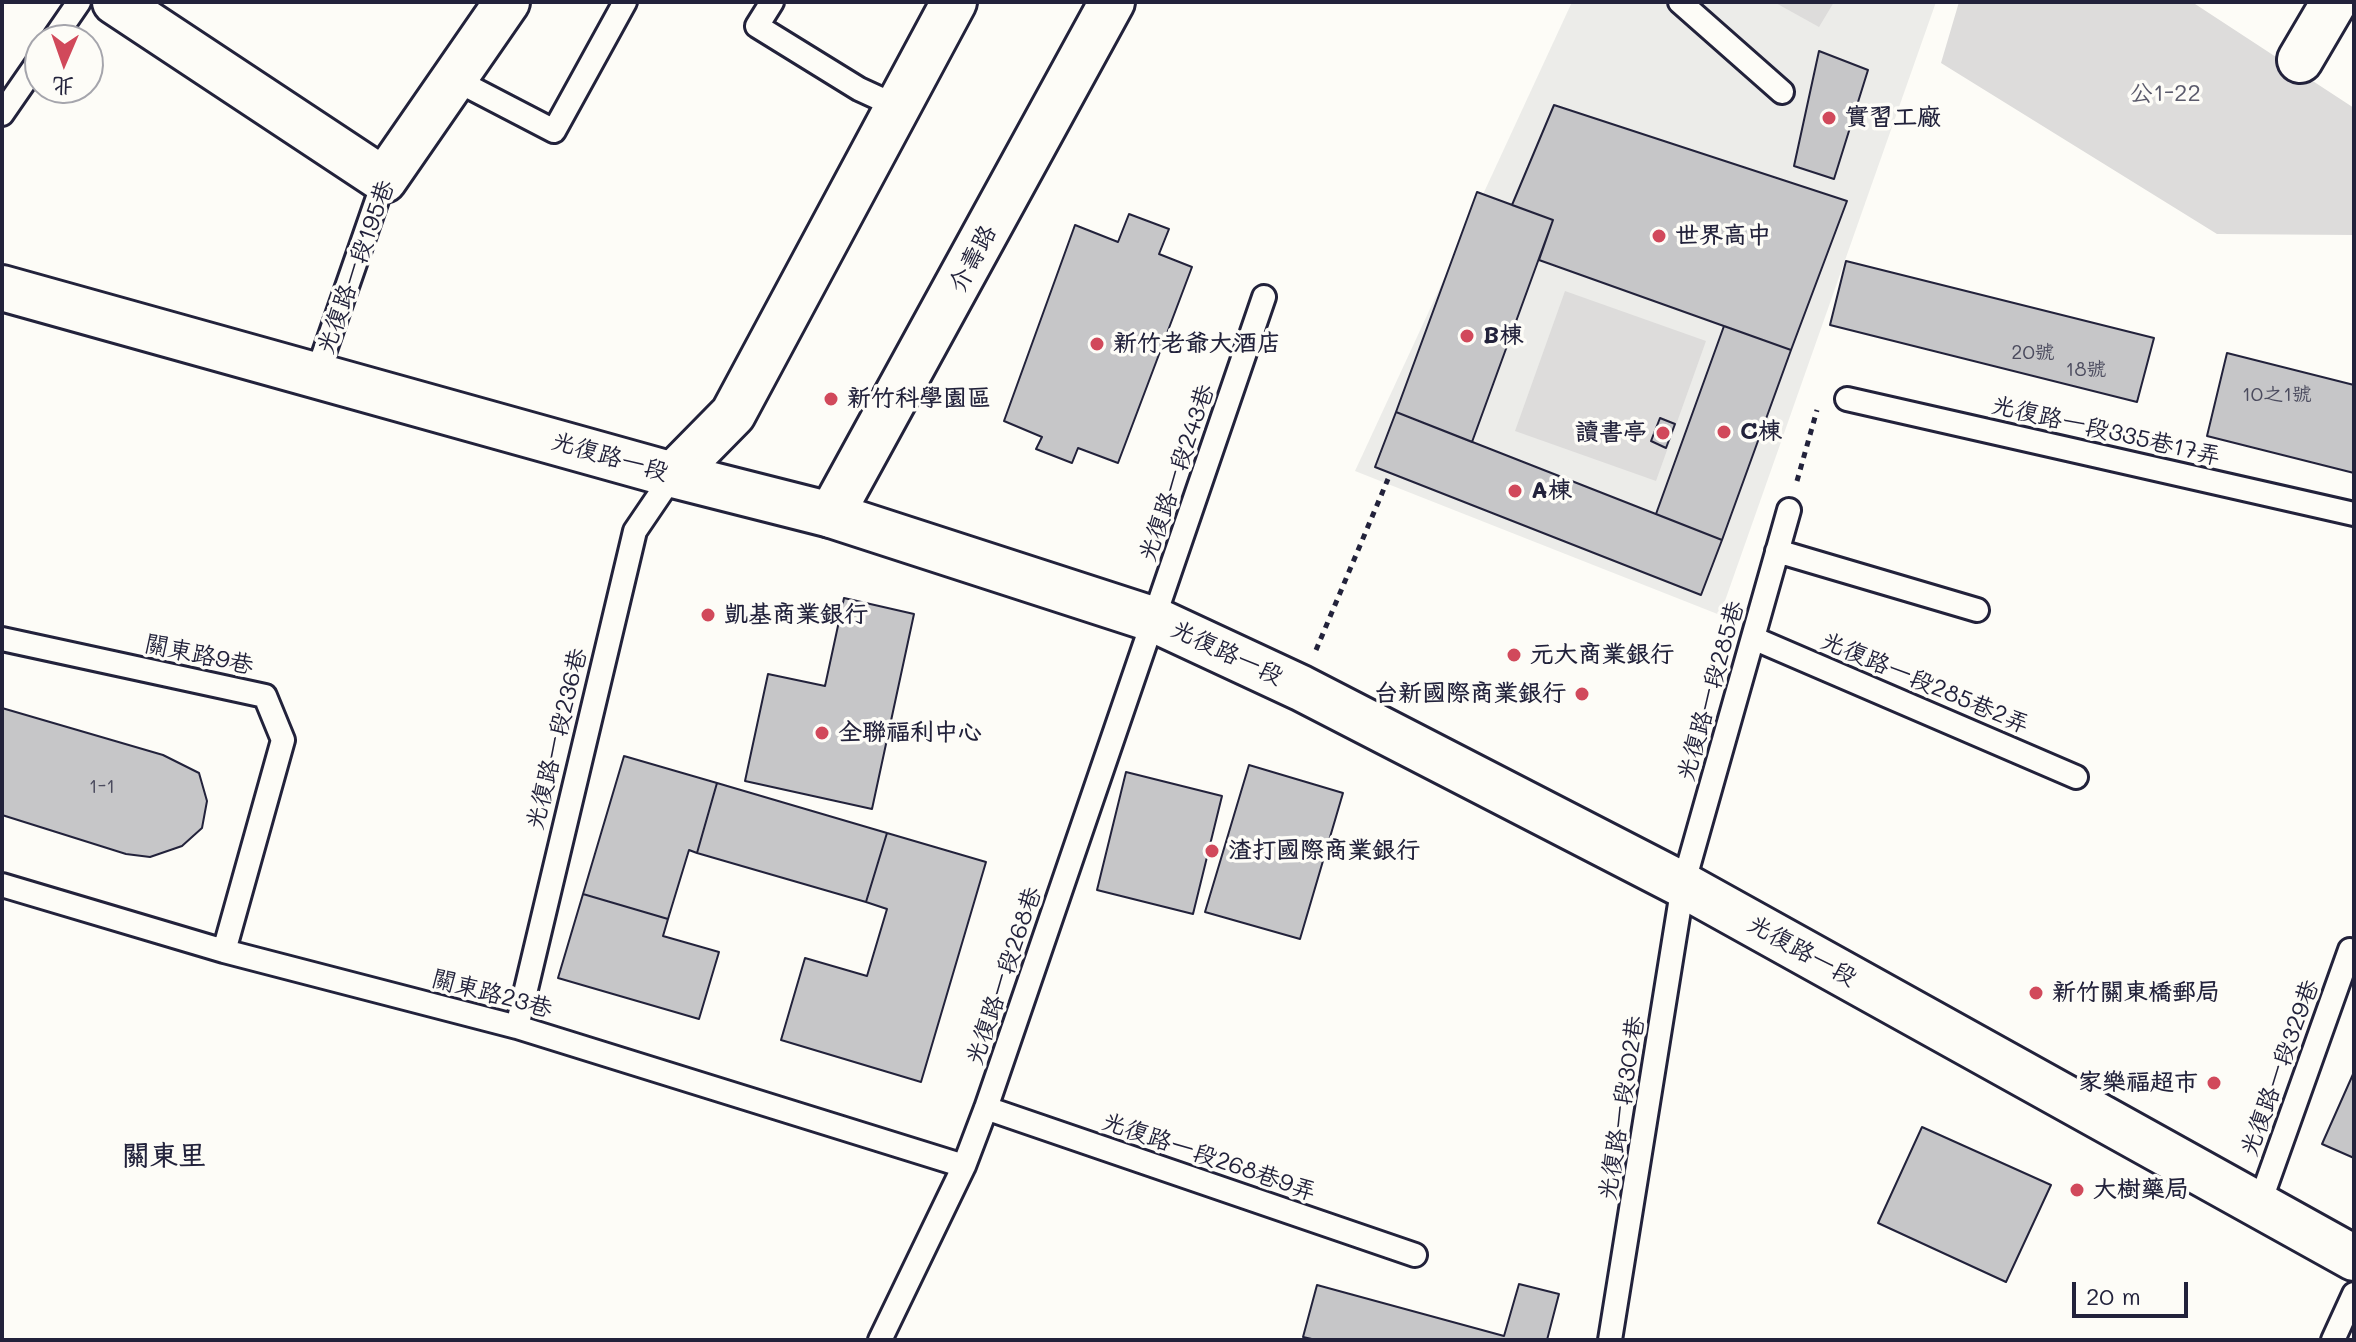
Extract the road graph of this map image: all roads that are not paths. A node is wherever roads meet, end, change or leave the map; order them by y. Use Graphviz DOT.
graph roads {
  1 [pos="79,2"];
  2 [pos="115,2"];
  3 [pos="507,2"];
  4 [pos="625,2"];
  5 [pos="772,2"];
  6 [pos="954,2"];
  7 [pos="1112,2"];
  8 [pos="1680,2"];
  9 [pos="2334,2"];
  10 [pos="64,24"];
  11 [pos="2300,60"];
  12 [pos="454,79"];
  13 [pos="24,82"];
  14 [pos="1782,92"];
  15 [pos="896,106"];
  16 [pos="2,114"];
  17 [pos="384,180"];
  18 [pos="2,288"];
  19 [pos="1264,297"];
  20 [pos="316,376"];
  21 [pos="1839,404"];
  22 [pos="673,475"];
  23 [pos="1789,510"];
  24 [pos="2354,514"];
  25 [pos="831,515"];
  26 [pos="1777,551"];
  27 [pos="1977,610"];
  28 [pos="1155,620"];
  29 [pos="1753,638"];
  30 [pos="2,639"];
  31 [pos="2076,777"];
  32 [pos="2,885"];
  33 [pos="1683,885"];
  34 [pos="2350,950"];
  35 [pos="224,951"];
  36 [pos="517,1027"];
  37 [pos="986,1108"];
  38 [pos="964,1166"];
  39 [pos="2259,1205"];
  40 [pos="1415,1255"];
  41 [pos="2354,1258"];
  42 [pos="2354,1294"];
  43 [pos="880,1340"];
  44 [pos="1610,1340"];
  45 [pos="2333,1340"];
  1 -- 10 [label="lane"];
  2 -- 17 [label="main road"];
  3 -- 12 [label="main road, 光復路一段195巷"];
  4 -- 12 [label="lane"];
  5 -- 15 [label="lane"];
  6 -- 15 [label="main road"];
  7 -- 25 [label="main road, 介壽路"];
  8 -- 14 [label="lane"];
  9 -- 11 [label="main road"];
  12 -- 17 [label="main road, 光復路一段195巷"];
  13 -- 16 [label="lane"];
  15 -- 22 [label="main road"];
  17 -- 20 [label="lane, 光復路一段195巷"];
  18 -- 20 [label="main road, 光復路一段"];
  19 -- 28 [label="lane, 光復路一段243巷"];
  20 -- 22 [label="main road, 光復路一段"];
  21 -- 24 [label="lane, 光復路一段335巷17弄"];
  22 -- 25 [label="main road, 光復路一段"];
  22 -- 36 [label="lane, 光復路一段236巷"];
  23 -- 26 [label="lane, 光復路一段285巷"];
  25 -- 28 [label="main road, 光復路一段"];
  26 -- 27 [label="lane"];
  26 -- 29 [label="lane, 光復路一段285巷"];
  28 -- 33 [label="main road, 光復路一段"];
  28 -- 37 [label="lane, 光復路一段268巷"];
  29 -- 31 [label="lane, 光復路一段285巷2弄"];
  29 -- 33 [label="lane, 光復路一段285巷"];
  30 -- 35 [label="lane, 關東路9巷"];
  32 -- 35 [label="lane, 關東路23巷"];
  33 -- 39 [label="main road, 光復路一段"];
  33 -- 44 [label="lane, 光復路一段302巷"];
  34 -- 39 [label="lane, 光復路一段329巷"];
  35 -- 36 [label="lane, 關東路23巷"];
  36 -- 38 [label="lane, 關東路23巷"];
  37 -- 38 [label="lane, 光復路一段268巷"];
  37 -- 40 [label="lane, 光復路一段268巷9弄"];
  38 -- 43 [label="lane, 光復路一段268巷"];
  39 -- 41 [label="main road, 光復路一段"];
  42 -- 45 [label="lane"];
}
